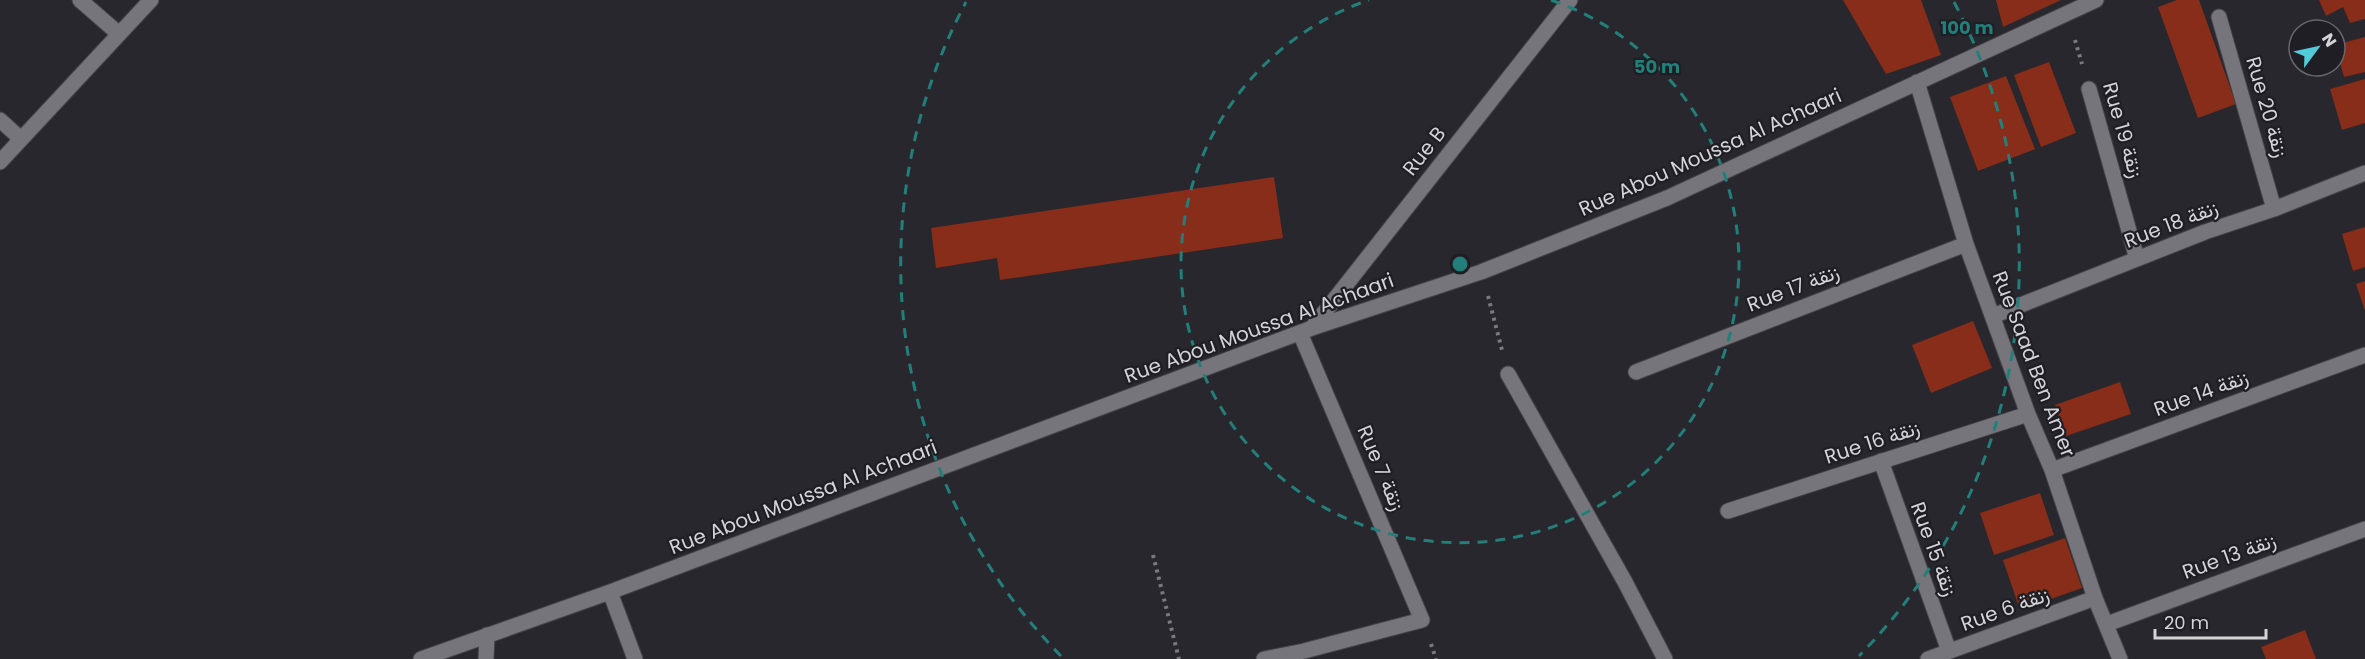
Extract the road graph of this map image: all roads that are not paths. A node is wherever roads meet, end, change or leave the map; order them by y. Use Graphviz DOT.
graph roads {
  1 [pos="80,0"];
  2 [pos="151,0"];
  3 [pos="1570,0"];
  4 [pos="2096,0"];
  5 [pos="2219,17"];
  6 [pos="119,34"];
  7 [pos="1917,82"];
  8 [pos="2089,89"];
  9 [pos="0,120"];
  10 [pos="21,139"];
  11 [pos="0,162"];
  12 [pos="2365,173"];
  13 [pos="2274,209"];
  14 [pos="1966,244"];
  15 [pos="2137,259"];
  16 [pos="1993,316"];
  17 [pos="1306,331"];
  18 [pos="2365,355"];
  19 [pos="1636,372"];
  20 [pos="1508,374"];
  21 [pos="2028,414"];
  22 [pos="1881,461"];
  23 [pos="2052,470"];
  24 [pos="1728,511"];
  25 [pos="2365,528"];
  26 [pos="610,592"];
  27 [pos="2096,598"];
  28 [pos="2107,624"];
  29 [pos="487,635"];
  30 [pos="1948,651"];
  31 [pos="421,659"];
  32 [pos="486,659"];
  33 [pos="635,659"];
  34 [pos="1264,659"];
  35 [pos="1665,659"];
  36 [pos="1929,659"];
  37 [pos="2120,659"];
  1 -- 6 [label="street"];
  2 -- 6 [label="street"];
  3 -- 17 [label="street, Rue B"];
  4 -- 7 [label="street, Rue Abou Moussa Al Achaari"];
  5 -- 13 [label="street, Rue 20 زنقة"];
  6 -- 10 [label="street"];
  7 -- 14 [label="street, Rue Saad Ben Amer"];
  7 -- 17 [label="street, Rue Abou Moussa Al Achaari"];
  8 -- 15 [label="street, Rue 19 زنقة"];
  9 -- 10 [label="street"];
  10 -- 11 [label="street"];
  12 -- 13 [label="street, Rue 18 زنقة"];
  13 -- 15 [label="street, Rue 18 زنقة"];
  14 -- 16 [label="street, Rue Saad Ben Amer"];
  14 -- 19 [label="street, Rue 17 زنقة"];
  15 -- 16 [label="street, Rue 18 زنقة"];
  16 -- 21 [label="street, Rue Saad Ben Amer"];
  17 -- 26 [label="street, Rue Abou Moussa Al Achaari"];
  17 -- 34 [label="street, Rue 7 زنقة"];
  18 -- 23 [label="street, Rue 14 زنقة"];
  20 -- 35 [label="street"];
  21 -- 22 [label="street, Rue 16 زنقة"];
  21 -- 23 [label="street, Rue Saad Ben Amer"];
  22 -- 24 [label="street, Rue 16 زنقة"];
  22 -- 30 [label="street, Rue 15 زنقة"];
  23 -- 27 [label="street, Rue Saad Ben Amer"];
  25 -- 28 [label="street, Rue 13 زنقة"];
  26 -- 29 [label="street, Rue Abou Moussa Al Achaari"];
  26 -- 33 [label="street"];
  27 -- 28 [label="street, Rue Saad Ben Amer"];
  27 -- 30 [label="street, Rue 6 زنقة"];
  28 -- 37 [label="street, Rue Saad Ben Amer"];
  29 -- 31 [label="street, Rue Abou Moussa Al Achaari"];
  29 -- 32 [label="street"];
  30 -- 36 [label="street, Rue 6 زنقة"];
}
